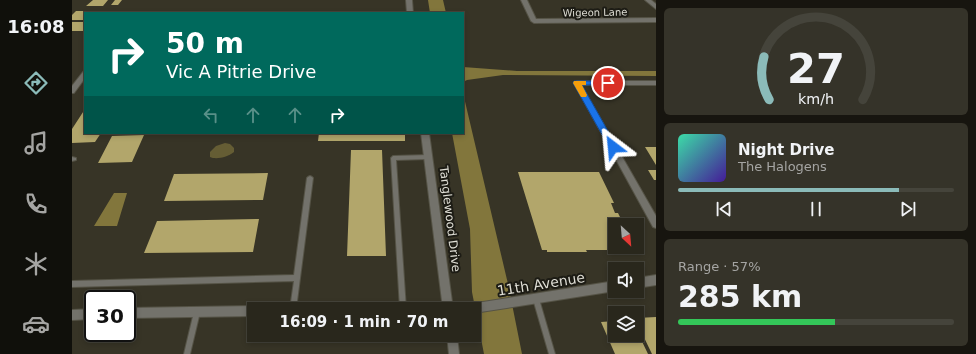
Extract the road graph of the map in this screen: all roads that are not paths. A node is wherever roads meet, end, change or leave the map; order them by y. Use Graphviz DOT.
graph roads {
  1 [pos="409,0"];
  2 [pos="524,0"];
  3 [pos="648,0"];
  4 [pos="656,7"];
  5 [pos="410,12"];
  6 [pos="656,20"];
  7 [pos="84,74"];
  8 [pos="656,83"];
  9 [pos="72,91"];
  10 [pos="425,134"];
  11 [pos="428,156"];
  12 [pos="310,178"];
  13 [pos="656,224"];
  14 [pos="297,278"];
  15 [pos="656,280"];
  16 [pos="644,282"];
  17 [pos="72,284"];
  18 [pos="608,287"];
  19 [pos="536,299"];
  20 [pos="293,302"];
  21 [pos="403,302"];
  22 [pos="447,302"];
  23 [pos="481,307"];
  24 [pos="247,310"];
  25 [pos="197,312"];
  26 [pos="136,313"];
  27 [pos="84,314"];
  28 [pos="72,315"];
  29 [pos="453,342"];
  30 [pos="187,354"];
  31 [pos="454,354"];
  32 [pos="552,354"];
  1 -- 5 [label="street"];
  2 -- 6 [label="street, Wigeon Lane"];
  3 -- 4 [label="street"];
  7 -- 9 [label="street"];
  8 -- 13 [label="street"];
  10 -- 11 [label="street, Tanglewood Drive"];
  11 -- 21 [label="lane"];
  11 -- 22 [label="street, Tanglewood Drive"];
  12 -- 14 [label="lane"];
  14 -- 17 [label="lane"];
  14 -- 20 [label="lane"];
  15 -- 16 [label="street"];
  18 -- 19 [label="street, 11th Avenue"];
  19 -- 23 [label="street, 11th Avenue"];
  19 -- 32 [label="lane"];
  24 -- 25 [label="street"];
  25 -- 26 [label="street"];
  25 -- 30 [label="lane"];
  27 -- 28 [label="street"];
  29 -- 31 [label="street"];
}
